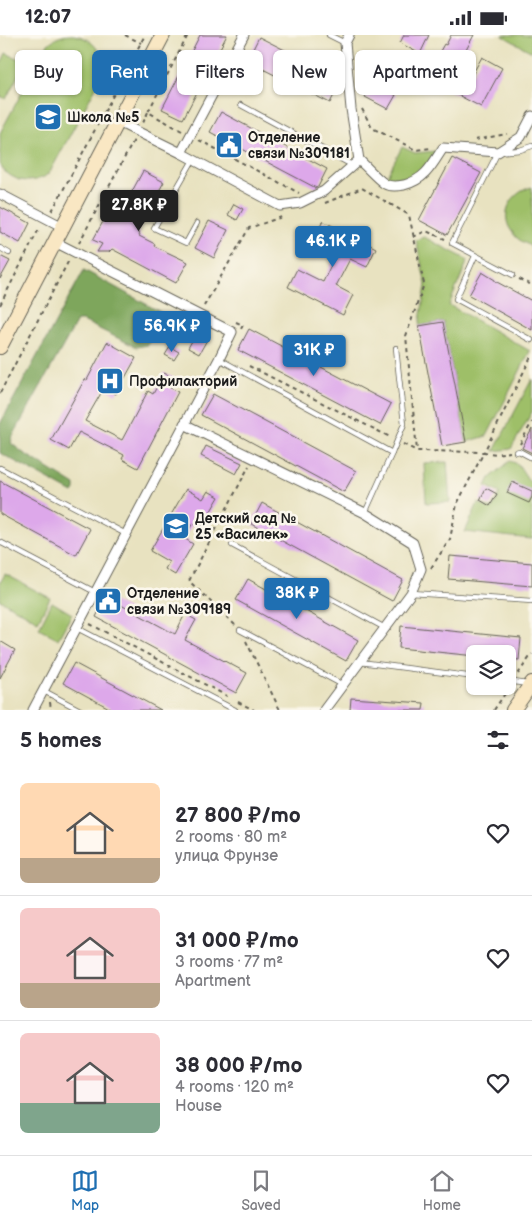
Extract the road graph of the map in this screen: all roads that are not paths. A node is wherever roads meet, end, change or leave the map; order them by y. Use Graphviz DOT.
graph roads {
  1 [pos="163,35"];
  2 [pos="244,35"];
  3 [pos="329,35"];
  4 [pos="347,39"];
  5 [pos="241,105"];
  6 [pos="532,116"];
  7 [pos="118,122"];
  8 [pos="532,146"];
  9 [pos="498,152"];
  10 [pos="181,153"];
  11 [pos="193,160"];
  12 [pos="356,162"];
  13 [pos="0,194"];
  14 [pos="197,223"];
  15 [pos="63,227"];
  16 [pos="55,242"];
  17 [pos="0,248"];
  18 [pos="9,253"];
  19 [pos="475,256"];
  20 [pos="513,275"];
  21 [pos="531,340"];
  22 [pos="0,347"];
  23 [pos="396,349"];
  24 [pos="219,359"];
  25 [pos="184,424"];
  26 [pos="516,452"];
  27 [pos="392,453"];
  28 [pos="532,458"];
  29 [pos="0,468"];
  30 [pos="365,513"];
  31 [pos="126,534"];
  32 [pos="0,542"];
  33 [pos="232,545"];
  34 [pos="96,592"];
  35 [pos="411,593"];
  36 [pos="532,601"];
  37 [pos="76,627"];
  38 [pos="385,628"];
  39 [pos="240,630"];
  40 [pos="360,662"];
  41 [pos="466,676"];
  42 [pos="516,682"];
  43 [pos="532,684"];
  44 [pos="343,685"];
  45 [pos="44,691"];
  46 [pos="33,710"];
  47 [pos="80,710"];
  48 [pos="235,710"];
  49 [pos="324,710"];
  50 [pos="513,710"];
  1 -- 7 [label="main road"];
  2 -- 10 [label="street"];
  3 -- 4 [label="lane"];
  4 -- 12 [label="street"];
  5 -- 12 [label="lane"];
  6 -- 9 [label="street"];
  7 -- 10 [label="street"];
  7 -- 15 [label="main road"];
  8 -- 9 [label="lane"];
  9 -- 12 [label="street"];
  9 -- 19 [label="lane"];
  10 -- 11 [label="street"];
  11 -- 12 [label="street"];
  11 -- 14 [label="lane"];
  13 -- 15 [label="street"];
  15 -- 16 [label="main road"];
  16 -- 22 [label="main road"];
  16 -- 24 [label="street"];
  17 -- 18 [label="lane"];
  19 -- 20 [label="lane"];
  19 -- 21 [label="lane"];
  23 -- 27 [label="lane"];
  24 -- 25 [label="street"];
  24 -- 27 [label="lane"];
  25 -- 30 [label="street"];
  25 -- 31 [label="street"];
  26 -- 28 [label="lane"];
  27 -- 30 [label="lane"];
  29 -- 31 [label="lane"];
  30 -- 35 [label="street"];
  31 -- 34 [label="street"];
  32 -- 34 [label="lane"];
  33 -- 38 [label="lane"];
  34 -- 37 [label="street"];
  35 -- 36 [label="lane"];
  35 -- 38 [label="street"];
  37 -- 45 [label="street"];
  37 -- 48 [label="lane"];
  38 -- 40 [label="street"];
  39 -- 44 [label="lane"];
  40 -- 41 [label="lane"];
  40 -- 44 [label="street"];
  42 -- 43 [label="lane"];
  43 -- 50 [label="main road"];
  44 -- 49 [label="street"];
  45 -- 46 [label="street"];
  45 -- 47 [label="lane"];
}
